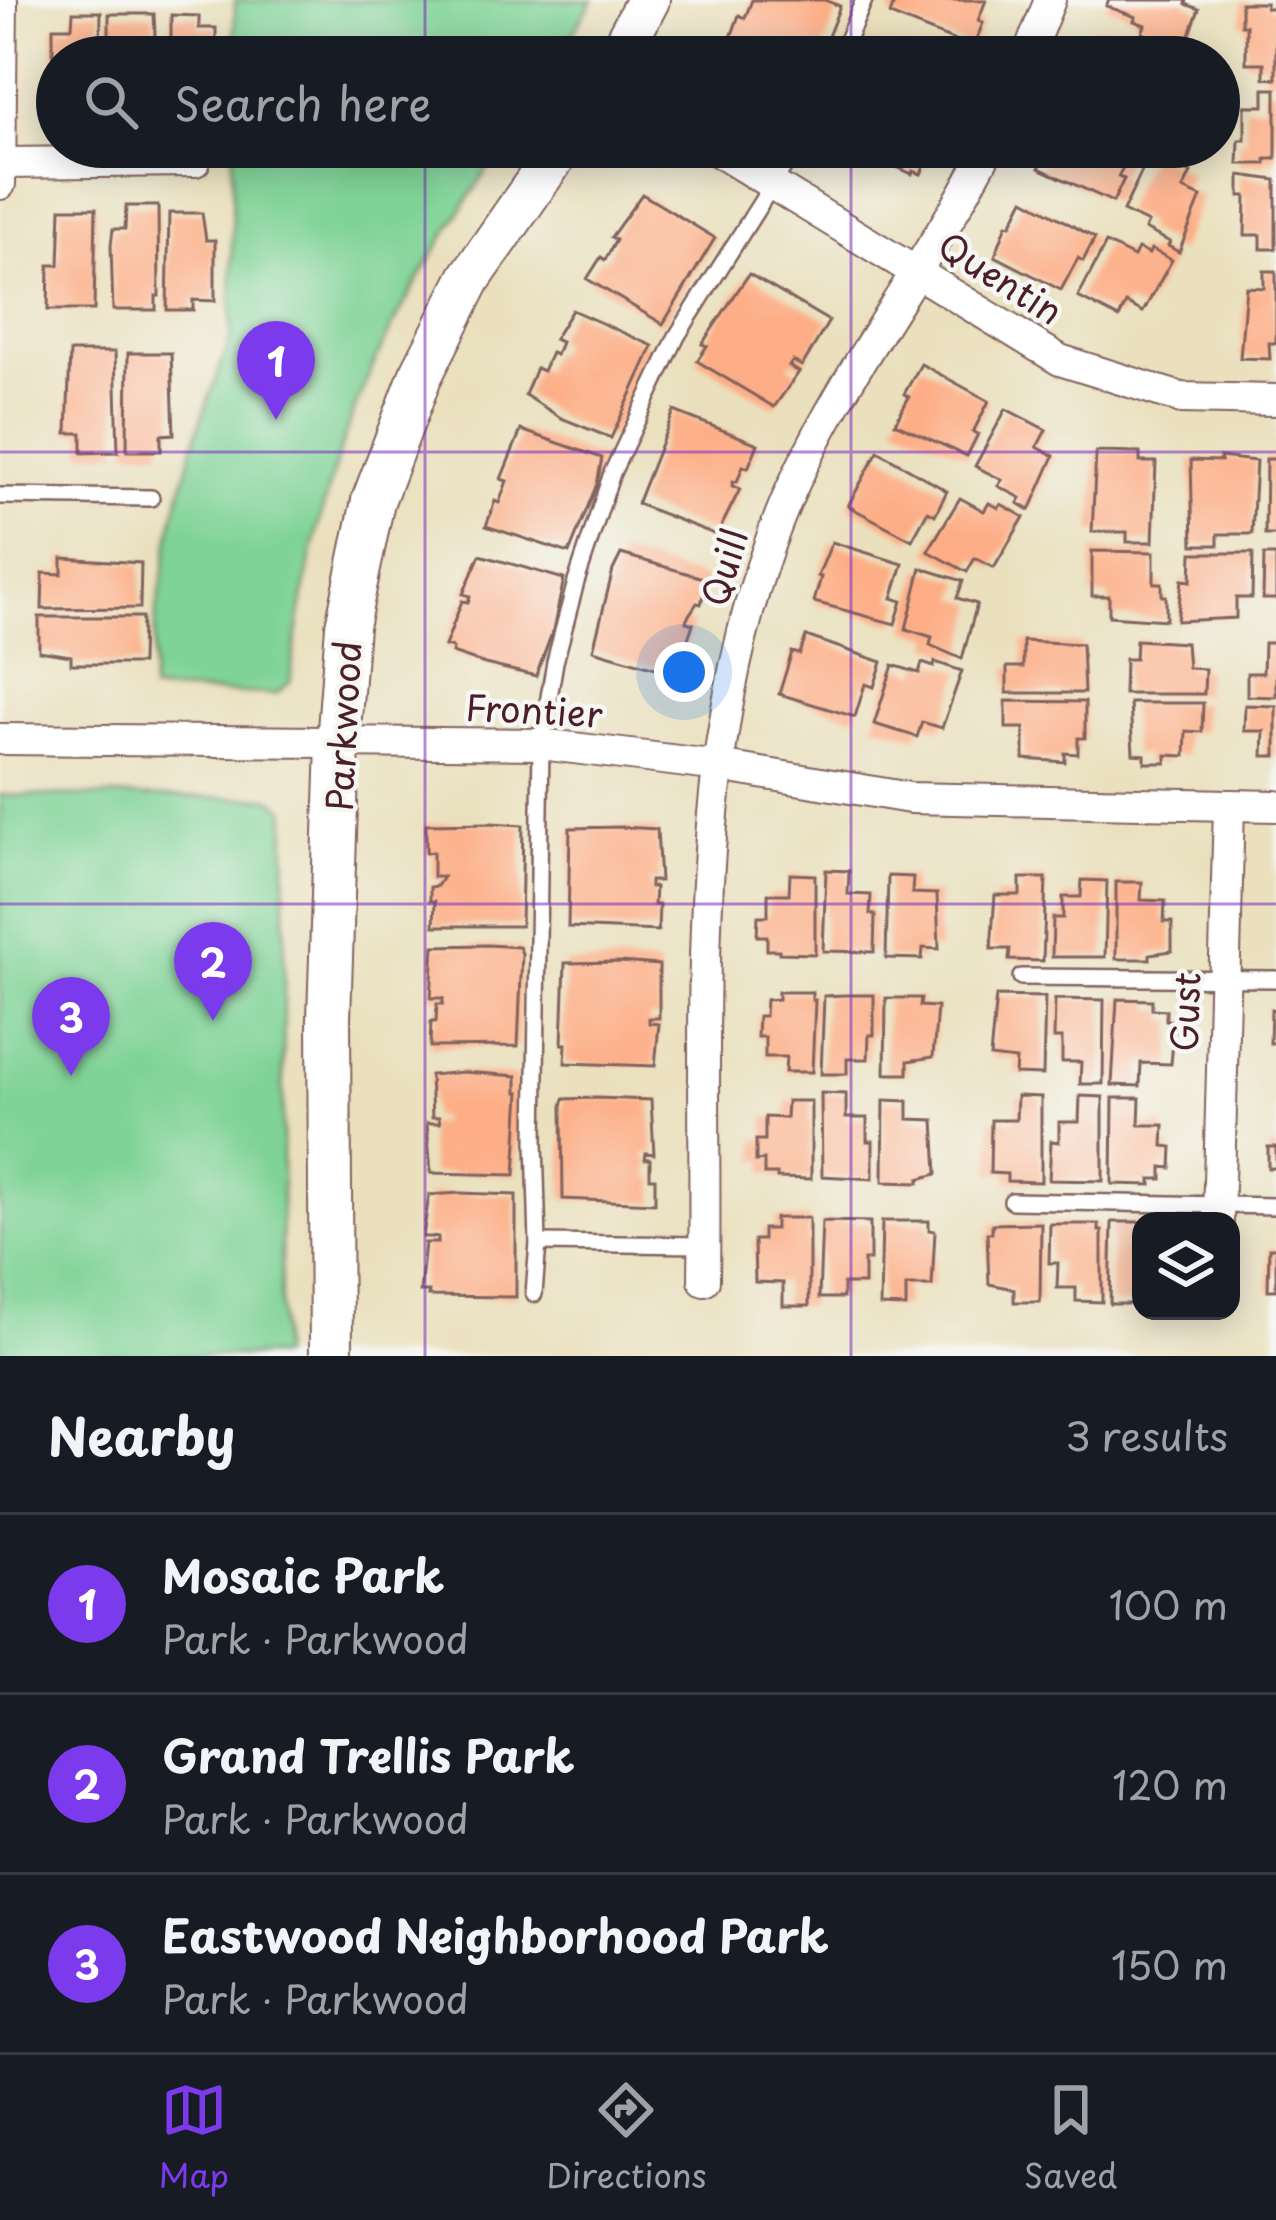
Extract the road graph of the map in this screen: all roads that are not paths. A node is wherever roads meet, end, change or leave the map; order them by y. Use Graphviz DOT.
graph roads {
  1 [pos="2,0"];
  2 [pos="648,0"];
  3 [pos="864,0"];
  4 [pos="1050,0"];
  5 [pos="629,36"];
  6 [pos="848,36"];
  7 [pos="1035,36"];
  8 [pos="0,163"];
  9 [pos="36,163"];
  10 [pos="546,168"];
  11 [pos="743,168"];
  12 [pos="783,168"];
  13 [pos="977,168"];
  14 [pos="0,184"];
  15 [pos="772,186"];
  16 [pos="918,271"];
  17 [pos="1276,400"];
  18 [pos="0,496"];
  19 [pos="152,498"];
  20 [pos="0,740"];
  21 [pos="338,743"];
  22 [pos="541,744"];
  23 [pos="719,766"];
  24 [pos="1229,805"];
  25 [pos="1276,806"];
  26 [pos="1022,977"];
  27 [pos="1224,978"];
  28 [pos="1276,979"];
  29 [pos="1012,1201"];
  30 [pos="1276,1206"];
  31 [pos="1186,1212"];
  32 [pos="1218,1212"];
  33 [pos="1232,1212"];
  34 [pos="538,1244"];
  35 [pos="704,1245"];
  36 [pos="704,1280"];
  37 [pos="534,1294"];
  38 [pos="331,1356"];
  1 -- 8 [label="street"];
  2 -- 5 [label="street"];
  3 -- 6 [label="lane"];
  4 -- 7 [label="street"];
  8 -- 9 [label="street"];
  8 -- 14 [label="street"];
  10 -- 21 [label="street, Parkwood"];
  11 -- 15 [label="street, Quentin"];
  12 -- 15 [label="lane"];
  13 -- 16 [label="street, Quill"];
  15 -- 16 [label="street, Quentin"];
  15 -- 22 [label="lane"];
  16 -- 17 [label="street, Quentin"];
  16 -- 23 [label="street, Quill"];
  18 -- 19 [label="lane"];
  20 -- 21 [label="street, Frontier"];
  21 -- 22 [label="street, Frontier"];
  21 -- 38 [label="street, Parkwood"];
  22 -- 23 [label="street, Frontier"];
  22 -- 34 [label="lane"];
  23 -- 24 [label="street, Frontier"];
  23 -- 35 [label="street, Quill"];
  24 -- 25 [label="street, Frontier"];
  24 -- 27 [label="street, Gust"];
  26 -- 27 [label="lane"];
  27 -- 28 [label="lane"];
  27 -- 32 [label="street, Gust"];
  29 -- 31 [label="lane"];
  30 -- 33 [label="lane"];
  34 -- 35 [label="lane"];
  34 -- 37 [label="lane"];
  35 -- 36 [label="street, Quill"];
}
